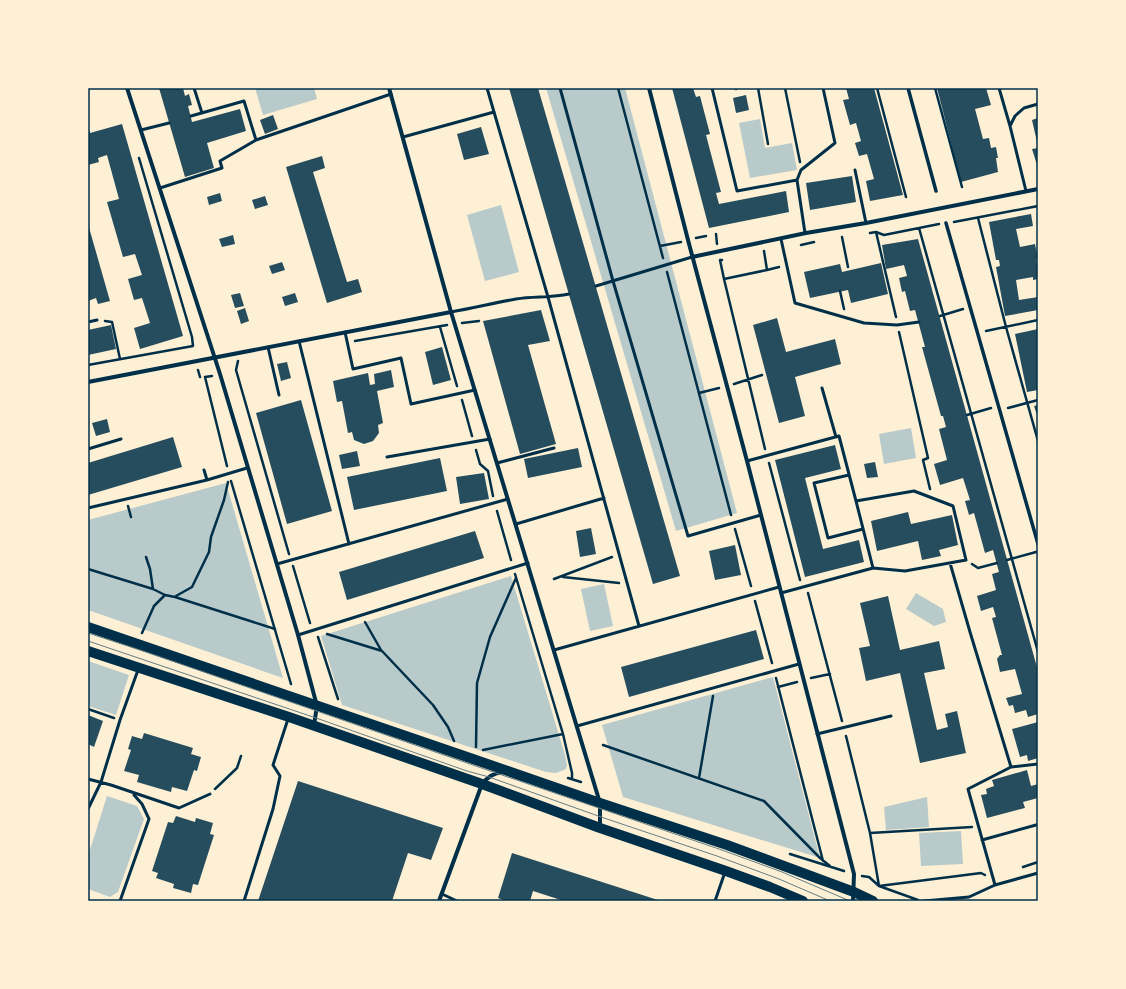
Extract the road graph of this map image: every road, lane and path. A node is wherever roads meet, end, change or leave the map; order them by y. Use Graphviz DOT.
graph roads {
  1 [pos="127,88"];
  2 [pos="194,88"];
  3 [pos="389,88"];
  4 [pos="487,88"];
  5 [pos="560,88"];
  6 [pos="618,88"];
  7 [pos="649,88"];
  8 [pos="712,88"];
  9 [pos="758,88"];
  10 [pos="785,88"];
  11 [pos="823,88"];
  12 [pos="877,88"];
  13 [pos="908,88"];
  14 [pos="934,88"];
  15 [pos="1000,88"];
  16 [pos="391,94"];
  17 [pos="1038,104"];
  18 [pos="494,112"];
  19 [pos="202,113"];
  20 [pos="191,116"];
  21 [pos="169,123"];
  22 [pos="1010,126"];
  23 [pos="141,130"];
  24 [pos="403,137"];
  25 [pos="256,140"];
  26 [pos="768,144"];
  27 [pos="138,156"];
  28 [pos="801,170"];
  29 [pos="855,170"];
  30 [pos="797,180"];
  31 [pos="962,187"];
  32 [pos="160,188"];
  33 [pos="1038,190"];
  34 [pos="936,191"];
  35 [pos="1026,191"];
  36 [pos="906,197"];
  37 [pos="1038,206"];
  38 [pos="866,223"];
  39 [pos="946,223"];
  40 [pos="876,232"];
  41 [pos="869,233"];
  42 [pos="716,234"];
  43 [pos="806,234"];
  44 [pos="849,236"];
  45 [pos="780,239"];
  46 [pos="820,241"];
  47 [pos="717,244"];
  48 [pos="782,248"];
  49 [pos="692,257"];
  50 [pos="728,259"];
  51 [pos="665,266"];
  52 [pos="786,266"];
  53 [pos="848,267"];
  54 [pos="767,270"];
  55 [pos="724,279"];
  56 [pos="613,281"];
  57 [pos="596,286"];
  58 [pos="840,292"];
  59 [pos="569,294"];
  60 [pos="548,297"];
  61 [pos="970,307"];
  62 [pos="451,312"];
  63 [pos="944,314"];
  64 [pos="940,316"];
  65 [pos="846,318"];
  66 [pos="97,320"];
  67 [pos="1038,320"];
  68 [pos="479,321"];
  69 [pos="88,322"];
  70 [pos="919,322"];
  71 [pos="455,324"];
  72 [pos="898,325"];
  73 [pos="440,326"];
  74 [pos="1006,327"];
  75 [pos="345,332"];
  76 [pos="977,333"];
  77 [pos="299,341"];
  78 [pos="347,342"];
  79 [pos="268,347"];
  80 [pos="214,357"];
  81 [pos="120,359"];
  82 [pos="244,362"];
  83 [pos="88,365"];
  84 [pos="236,370"];
  85 [pos="220,374"];
  86 [pos="88,382"];
  87 [pos="822,388"];
  88 [pos="475,390"];
  89 [pos="460,393"];
  90 [pos="279,395"];
  91 [pos="1038,400"];
  92 [pos="1027,402"];
  93 [pos="998,408"];
  94 [pos="972,414"];
  95 [pos="967,415"];
  96 [pos="836,437"];
  97 [pos="121,439"];
  98 [pos="490,439"];
  99 [pos="1038,441"];
  100 [pos="474,442"];
  101 [pos="554,448"];
  102 [pos="88,449"];
  103 [pos="767,456"];
  104 [pos="387,457"];
  105 [pos="747,461"];
  106 [pos="497,463"];
  107 [pos="247,468"];
  108 [pos="204,470"];
  109 [pos="229,474"];
  110 [pos="849,475"];
  111 [pos="207,480"];
  112 [pos="932,497"];
  113 [pos="604,498"];
  114 [pos="508,499"];
  115 [pos="856,501"];
  116 [pos="495,503"];
  117 [pos="88,508"];
  118 [pos="761,515"];
  119 [pos="734,523"];
  120 [pos="516,524"];
  121 [pos="863,529"];
  122 [pos="349,544"];
  123 [pos="1038,544"];
  124 [pos="1038,552"];
  125 [pos="619,554"];
  126 [pos="146,557"];
  127 [pos="1012,559"];
  128 [pos="291,560"];
  129 [pos="966,560"];
  130 [pos="1008,560"];
  131 [pos="528,563"];
  132 [pos="950,563"];
  133 [pos="997,563"];
  134 [pos="277,564"];
  135 [pos="513,568"];
  136 [pos="874,568"];
  137 [pos="88,569"];
  138 [pos="561,577"];
  139 [pos="516,578"];
  140 [pos="554,580"];
  141 [pos="628,584"];
  142 [pos="779,587"];
  143 [pos="803,587"];
  144 [pos="153,589"];
  145 [pos="781,593"];
  146 [pos="753,594"];
  147 [pos="165,595"];
  148 [pos="175,596"];
  149 [pos="361,615"];
  150 [pos="639,626"];
  151 [pos="88,627"];
  152 [pos="276,630"];
  153 [pos="313,630"];
  154 [pos="316,633"];
  155 [pos="142,634"];
  156 [pos="298,635"];
  157 [pos="554,650"];
  158 [pos="88,651"];
  159 [pos="382,651"];
  160 [pos="1038,652"];
  161 [pos="799,664"];
  162 [pos="138,668"];
  163 [pos="774,671"];
  164 [pos="291,684"];
  165 [pos="715,688"];
  166 [pos="338,700"];
  167 [pos="317,706"];
  168 [pos="88,709"];
  169 [pos="891,716"];
  170 [pos="288,717"];
  171 [pos="120,720"];
  172 [pos="314,726"];
  173 [pos="577,726"];
  174 [pos="844,727"];
  175 [pos="563,734"];
  176 [pos="817,734"];
  177 [pos="603,745"];
  178 [pos="456,747"];
  179 [pos="483,750"];
  180 [pos="476,752"];
  181 [pos="241,756"];
  182 [pos="1038,764"];
  183 [pos="1011,767"];
  184 [pos="508,771"];
  185 [pos="699,778"];
  186 [pos="88,779"];
  187 [pos="572,779"];
  188 [pos="101,782"];
  189 [pos="482,784"];
  190 [pos="133,793"];
  191 [pos="210,794"];
  192 [pos="600,803"];
  193 [pos="88,809"];
  194 [pos="1036,825"];
  195 [pos="978,827"];
  196 [pos="600,828"];
  197 [pos="870,833"];
  198 [pos="982,840"];
  199 [pos="823,861"];
  200 [pos="1038,862"];
  201 [pos="832,868"];
  202 [pos="1018,869"];
  203 [pos="726,871"];
  204 [pos="1038,873"];
  205 [pos="869,877"];
  206 [pos="993,878"];
  207 [pos="995,885"];
  208 [pos="879,886"];
  209 [pos="442,894"];
  210 [pos="853,897"];
  211 [pos="120,901"];
  212 [pos="244,901"];
  213 [pos="439,901"];
  214 [pos="457,901"];
  215 [pos="715,901"];
  216 [pos="802,901"];
  217 [pos="873,901"];
  218 [pos="923,901"];
  1 -- 23 [label="street"];
  2 -- 19 [label="lane"];
  3 -- 16 [label="street"];
  4 -- 18 [label="lane"];
  5 -- 56 [label="lane"];
  6 -- 51 [label="path"];
  7 -- 49 [label="street"];
  8 -- 30 [label="lane"];
  9 -- 26 [label="path"];
  10 -- 28 [label="path"];
  11 -- 28 [label="lane"];
  12 -- 36 [label="path"];
  13 -- 34 [label="street"];
  14 -- 31 [label="path"];
  15 -- 22 [label="lane"];
  16 -- 24 [label="street"];
  16 -- 25 [label="lane"];
  17 -- 22 [label="lane"];
  18 -- 24 [label="lane"];
  18 -- 60 [label="lane"];
  19 -- 20 [label="lane"];
  19 -- 25 [label="lane"];
  21 -- 23 [label="lane"];
  22 -- 35 [label="lane"];
  23 -- 32 [label="street"];
  24 -- 62 [label="street"];
  25 -- 32 [label="lane"];
  27 -- 81 [label="path"];
  28 -- 30 [label="lane"];
  29 -- 38 [label="lane"];
  30 -- 43 [label="lane"];
  32 -- 80 [label="street"];
  33 -- 35 [label="street"];
  35 -- 38 [label="street"];
  37 -- 74 [label="path"];
  38 -- 43 [label="street"];
  39 -- 61 [label="street"];
  40 -- 41 [label="path"];
  40 -- 63 [label="path"];
  40 -- 72 [label="path"];
  42 -- 47 [label="path"];
  43 -- 45 [label="street"];
  44 -- 53 [label="path"];
  45 -- 48 [label="lane"];
  45 -- 49 [label="street"];
  46 -- 48 [label="path"];
  48 -- 52 [label="lane"];
  48 -- 54 [label="path"];
  49 -- 51 [label="lane"];
  49 -- 105 [label="street"];
  50 -- 55 [label="path"];
  51 -- 56 [label="lane"];
  51 -- 119 [label="path"];
  52 -- 54 [label="path"];
  52 -- 65 [label="lane"];
  54 -- 55 [label="path"];
  55 -- 103 [label="path"];
  56 -- 57 [label="lane"];
  56 -- 119 [label="lane"];
  58 -- 65 [label="path"];
  59 -- 60 [label="lane"];
  60 -- 62 [label="lane"];
  60 -- 113 [label="lane"];
  61 -- 63 [label="path"];
  61 -- 76 [label="street"];
  62 -- 71 [label="street"];
  62 -- 75 [label="street"];
  63 -- 64 [label="path"];
  63 -- 94 [label="path"];
  65 -- 72 [label="lane"];
  66 -- 69 [label="lane"];
  66 -- 81 [label="path"];
  67 -- 74 [label="path"];
  68 -- 71 [label="path"];
  70 -- 72 [label="lane"];
  71 -- 73 [label="path"];
  71 -- 88 [label="street"];
  72 -- 112 [label="path"];
  73 -- 78 [label="path"];
  73 -- 89 [label="path"];
  74 -- 76 [label="path"];
  74 -- 92 [label="path"];
  75 -- 77 [label="street"];
  75 -- 78 [label="lane"];
  76 -- 93 [label="street"];
  77 -- 79 [label="street"];
  77 -- 122 [label="lane"];
  78 -- 89 [label="lane"];
  79 -- 80 [label="street"];
  79 -- 90 [label="lane"];
  80 -- 85 [label="street"];
  80 -- 86 [label="street"];
  81 -- 83 [label="path"];
  82 -- 84 [label="path"];
  84 -- 85 [label="path"];
  84 -- 128 [label="path"];
  85 -- 107 [label="street"];
  85 -- 109 [label="path"];
  87 -- 96 [label="lane"];
  88 -- 89 [label="lane"];
  88 -- 98 [label="street"];
  89 -- 100 [label="path"];
  91 -- 92 [label="path"];
  92 -- 93 [label="path"];
  92 -- 99 [label="path"];
  93 -- 94 [label="path"];
  93 -- 123 [label="street"];
  94 -- 95 [label="path"];
  94 -- 127 [label="path"];
  96 -- 103 [label="lane"];
  96 -- 110 [label="lane"];
  97 -- 102 [label="lane"];
  98 -- 100 [label="lane"];
  98 -- 106 [label="street"];
  100 -- 104 [label="lane"];
  100 -- 116 [label="path"];
  101 -- 106 [label="lane"];
  103 -- 105 [label="lane"];
  103 -- 143 [label="path"];
  105 -- 118 [label="street"];
  106 -- 114 [label="street"];
  107 -- 109 [label="lane"];
  107 -- 134 [label="street"];
  108 -- 111 [label="lane"];
  109 -- 111 [label="lane"];
  109 -- 148 [label="path"];
  109 -- 152 [label="path"];
  110 -- 115 [label="lane"];
  110 -- 121 [label="lane"];
  111 -- 117 [label="lane"];
  112 -- 115 [label="lane"];
  112 -- 129 [label="lane"];
  113 -- 120 [label="lane"];
  113 -- 125 [label="lane"];
  114 -- 116 [label="lane"];
  114 -- 120 [label="street"];
  115 -- 121 [label="lane"];
  116 -- 122 [label="lane"];
  116 -- 135 [label="path"];
  118 -- 119 [label="lane"];
  118 -- 142 [label="street"];
  119 -- 146 [label="path"];
  120 -- 131 [label="street"];
  121 -- 136 [label="lane"];
  122 -- 128 [label="lane"];
  124 -- 127 [label="path"];
  125 -- 138 [label="path"];
  125 -- 141 [label="lane"];
  126 -- 144 [label="path"];
  127 -- 130 [label="path"];
  127 -- 160 [label="path"];
  128 -- 134 [label="lane"];
  128 -- 153 [label="path"];
  129 -- 132 [label="lane"];
  129 -- 133 [label="path"];
  131 -- 135 [label="lane"];
  131 -- 157 [label="street"];
  132 -- 136 [label="lane"];
  132 -- 183 [label="lane"];
  134 -- 156 [label="street"];
  135 -- 139 [label="path"];
  135 -- 149 [label="lane"];
  136 -- 143 [label="lane"];
  137 -- 144 [label="path"];
  138 -- 140 [label="path"];
  138 -- 141 [label="path"];
  139 -- 175 [label="path"];
  139 -- 180 [label="path"];
  141 -- 150 [label="lane"];
  142 -- 145 [label="street"];
  142 -- 146 [label="lane"];
  143 -- 145 [label="lane"];
  143 -- 174 [label="path"];
  144 -- 147 [label="path"];
  145 -- 161 [label="street"];
  146 -- 150 [label="lane"];
  146 -- 163 [label="path"];
  147 -- 148 [label="path"];
  147 -- 155 [label="path"];
  148 -- 152 [label="path"];
  149 -- 153 [label="lane"];
  149 -- 159 [label="path"];
  150 -- 157 [label="lane"];
  151 -- 167 [label="main road"];
  152 -- 164 [label="path"];
  153 -- 154 [label="path"];
  153 -- 156 [label="lane"];
  154 -- 159 [label="path"];
  154 -- 166 [label="path"];
  156 -- 167 [label="street"];
  157 -- 173 [label="street"];
  158 -- 162 [label="main road"];
  159 -- 178 [label="path"];
  161 -- 163 [label="lane"];
  161 -- 176 [label="street"];
  162 -- 170 [label="main road"];
  162 -- 171 [label="lane"];
  163 -- 165 [label="lane"];
  163 -- 199 [label="path"];
  165 -- 173 [label="lane"];
  165 -- 185 [label="path"];
  167 -- 172 [label="street"];
  167 -- 184 [label="main road"];
  168 -- 171 [label="path"];
  169 -- 174 [label="lane"];
  170 -- 172 [label="main road"];
  170 -- 212 [label="lane"];
  171 -- 188 [label="lane"];
  172 -- 189 [label="main road"];
  173 -- 192 [label="street"];
  174 -- 176 [label="lane"];
  174 -- 197 [label="path"];
  175 -- 179 [label="path"];
  175 -- 187 [label="path"];
  176 -- 210 [label="street"];
  177 -- 185 [label="path"];
  181 -- 191 [label="path"];
  182 -- 183 [label="lane"];
  183 -- 195 [label="lane"];
  184 -- 189 [label="street"];
  184 -- 192 [label="main road"];
  185 -- 199 [label="path"];
  186 -- 188 [label="lane"];
  188 -- 190 [label="lane"];
  188 -- 193 [label="lane"];
  189 -- 196 [label="main road"];
  189 -- 209 [label="street"];
  190 -- 191 [label="lane"];
  190 -- 211 [label="lane"];
  192 -- 196 [label="street"];
  192 -- 210 [label="main road"];
  194 -- 198 [label="lane"];
  195 -- 197 [label="path"];
  195 -- 198 [label="lane"];
  196 -- 203 [label="main road"];
  197 -- 208 [label="path"];
  198 -- 206 [label="lane"];
  199 -- 201 [label="path"];
  200 -- 202 [label="path"];
  203 -- 215 [label="lane"];
  203 -- 216 [label="main road"];
  204 -- 207 [label="lane"];
  205 -- 208 [label="path"];
  206 -- 207 [label="lane"];
  206 -- 208 [label="path"];
  207 -- 218 [label="lane"];
  208 -- 218 [label="path"];
  209 -- 213 [label="street"];
  209 -- 214 [label="lane"];
  210 -- 217 [label="main road"];
}
